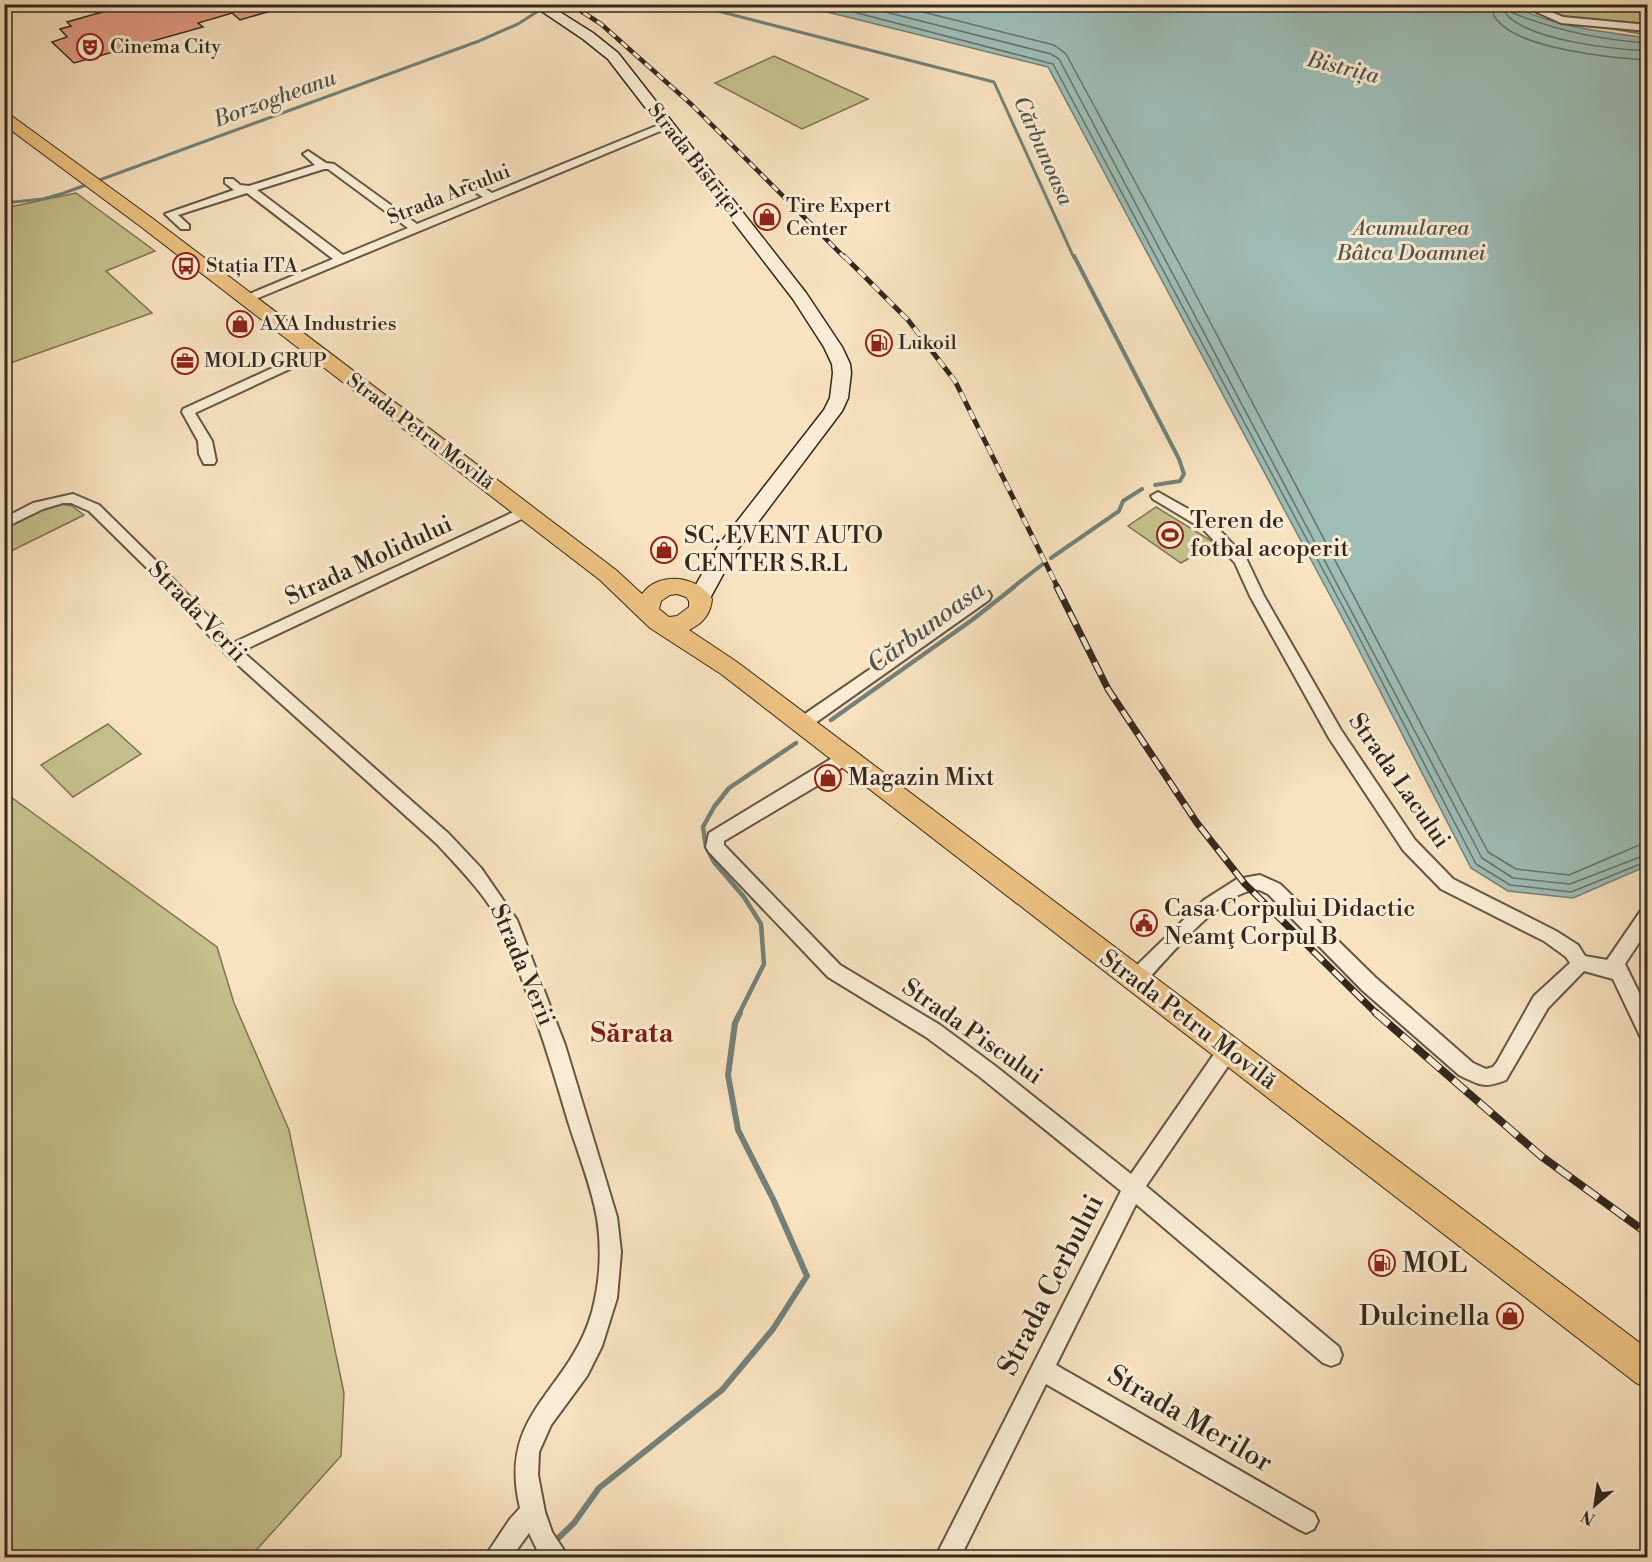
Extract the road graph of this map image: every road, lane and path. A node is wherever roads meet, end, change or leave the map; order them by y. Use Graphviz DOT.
graph roads {
  1 [pos="1523,4"];
  2 [pos="544,9"];
  3 [pos="1647,28"];
  4 [pos="4,117"];
  5 [pos="666,125"];
  6 [pos="308,154"];
  7 [pos="322,166"];
  8 [pos="229,181"];
  9 [pos="468,183"];
  10 [pos="248,189"];
  11 [pos="492,198"];
  12 [pos="185,227"];
  13 [pos="415,228"];
  14 [pos="340,259"];
  15 [pos="246,299"];
  16 [pos="316,352"];
  17 [pos="209,461"];
  18 [pos="1158,496"];
  19 [pos="525,513"];
  20 [pos="4,524"];
  21 [pos="725,551"];
  22 [pos="608,575"];
  23 [pos="668,588"];
  24 [pos="984,596"];
  25 [pos="700,604"];
  26 [pos="655,619"];
  27 [pos="231,650"];
  28 [pos="729,668"];
  29 [pos="802,724"];
  30 [pos="844,757"];
  31 [pos="1647,914"];
  32 [pos="1580,963"];
  33 [pos="1617,972"];
  34 [pos="1136,979"];
  35 [pos="1647,1032"];
  36 [pos="1228,1050"];
  37 [pos="1134,1188"];
  38 [pos="1331,1355"];
  39 [pos="1043,1370"];
  40 [pos="1647,1371"];
  41 [pos="533,1512"];
  42 [pos="1306,1521"];
  43 [pos="551,1549"];
  44 [pos="496,1557"];
  45 [pos="947,1557"];
  1 -- 3 [label="street"];
  2 -- 5 [label="main road, Strada Bistriței"];
  4 -- 15 [label="main road, Strada Petru Movilă"];
  5 -- 11 [label="street, Strada Arcului"];
  5 -- 21 [label="main road, Strada Bistriței"];
  6 -- 7 [label="street"];
  7 -- 10 [label="street"];
  7 -- 13 [label="street"];
  8 -- 10 [label="street"];
  9 -- 11 [label="street"];
  10 -- 12 [label="street"];
  10 -- 14 [label="street"];
  11 -- 13 [label="street, Strada Arcului"];
  13 -- 14 [label="street, Strada Arcului"];
  14 -- 15 [label="street, Strada Arcului"];
  15 -- 16 [label="main road, Strada Petru Movilă"];
  16 -- 17 [label="street"];
  16 -- 19 [label="main road, Strada Petru Movilă"];
  18 -- 32 [label="street, Strada Lacului"];
  19 -- 22 [label="main road, Strada Petru Movilă"];
  19 -- 27 [label="street, Strada Molidului"];
  20 -- 27 [label="street, Strada Verii"];
  21 -- 23 [label="main road, Strada Bistriței"];
  21 -- 25 [label="main road, Strada Bistriței"];
  22 -- 23 [label="main road, Strada Petru Movilă"];
  22 -- 26 [label="main road, Strada Petru Movilă"];
  23 -- 25 [label="main road"];
  23 -- 26 [label="main road"];
  24 -- 29 [label="street"];
  25 -- 26 [label="main road"];
  25 -- 28 [label="main road, Strada Petru Movilă"];
  26 -- 28 [label="main road, Strada Petru Movilă"];
  27 -- 41 [label="street, Strada Verii"];
  28 -- 29 [label="main road, Strada Petru Movilă"];
  29 -- 30 [label="main road, Strada Petru Movilă"];
  30 -- 34 [label="main road, Strada Petru Movilă"];
  30 -- 37 [label="street, Strada Piscului"];
  31 -- 33 [label="street"];
  32 -- 33 [label="street"];
  32 -- 34 [label="street"];
  33 -- 35 [label="street"];
  34 -- 36 [label="main road, Strada Petru Movilă"];
  36 -- 37 [label="street, Strada Cerbului"];
  36 -- 40 [label="main road, Strada Petru Movilă"];
  37 -- 38 [label="street, Strada Piscului"];
  37 -- 39 [label="street, Strada Cerbului"];
  39 -- 42 [label="street, Strada Merilor"];
  39 -- 45 [label="street, Strada Cerbului"];
  41 -- 43 [label="street, Strada Verii"];
  41 -- 44 [label="street"];
}
